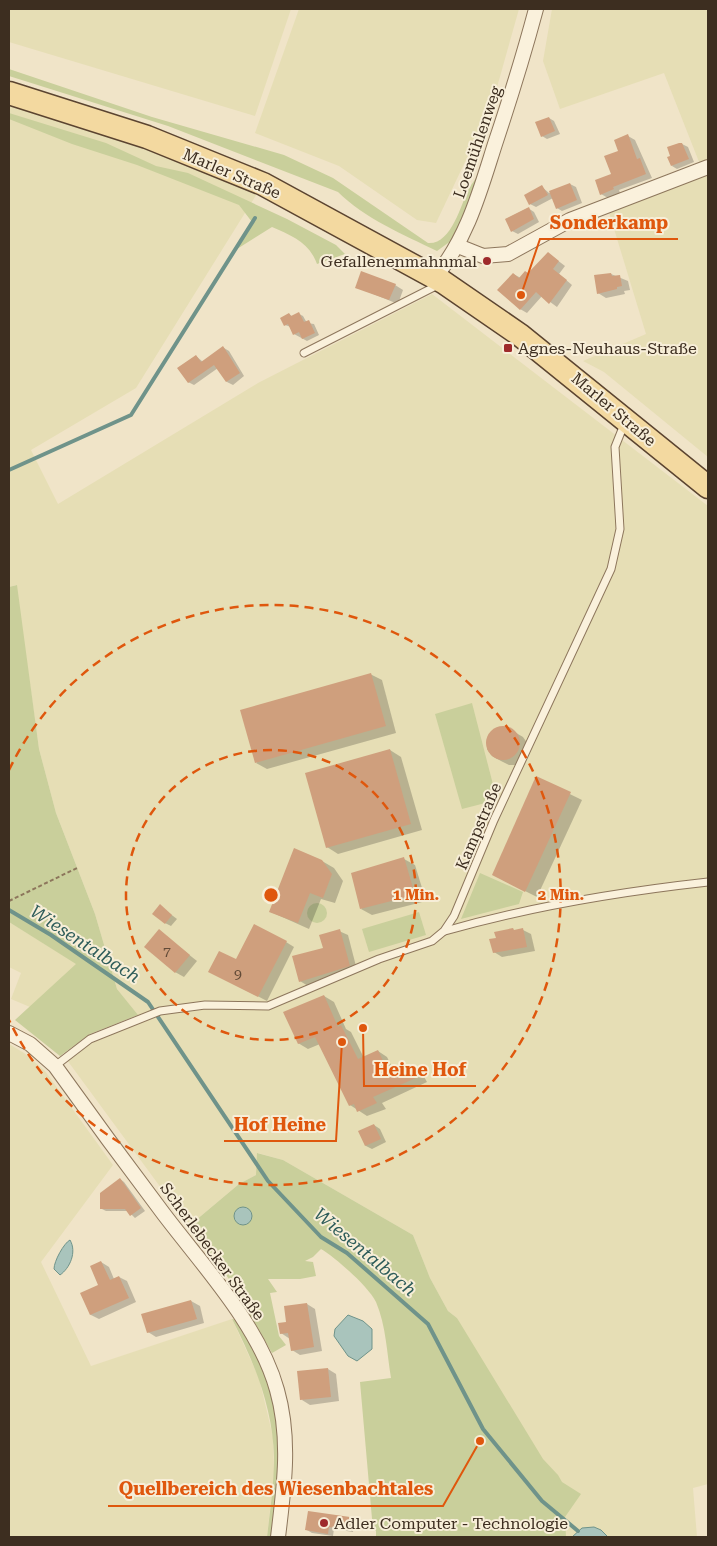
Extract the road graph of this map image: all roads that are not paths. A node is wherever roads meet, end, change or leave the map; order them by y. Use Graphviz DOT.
graph roads {
  1 [pos="536,9"];
  2 [pos="9,93"];
  3 [pos="708,168"];
  4 [pos="458,246"];
  5 [pos="439,280"];
  6 [pos="304,352"];
  7 [pos="626,420"];
  8 [pos="708,487"];
  9 [pos="708,882"];
  10 [pos="444,931"];
  11 [pos="9,1033"];
  12 [pos="55,1066"];
  13 [pos="278,1537"];
  1 -- 4 [label="street, Loemühlenweg"];
  2 -- 5 [label="main road, Marler Straße"];
  3 -- 4 [label="street"];
  4 -- 5 [label="street, Loemühlenweg"];
  5 -- 6 [label="lane"];
  5 -- 7 [label="main road, Marler Straße"];
  7 -- 8 [label="main road, Marler Straße"];
  7 -- 10 [label="lane, Kampstraße"];
  9 -- 10 [label="lane"];
  10 -- 12 [label="lane, Kampstraße"];
  11 -- 12 [label="street, Scherlebecker Straße"];
  12 -- 13 [label="street, Scherlebecker Straße"];
}
